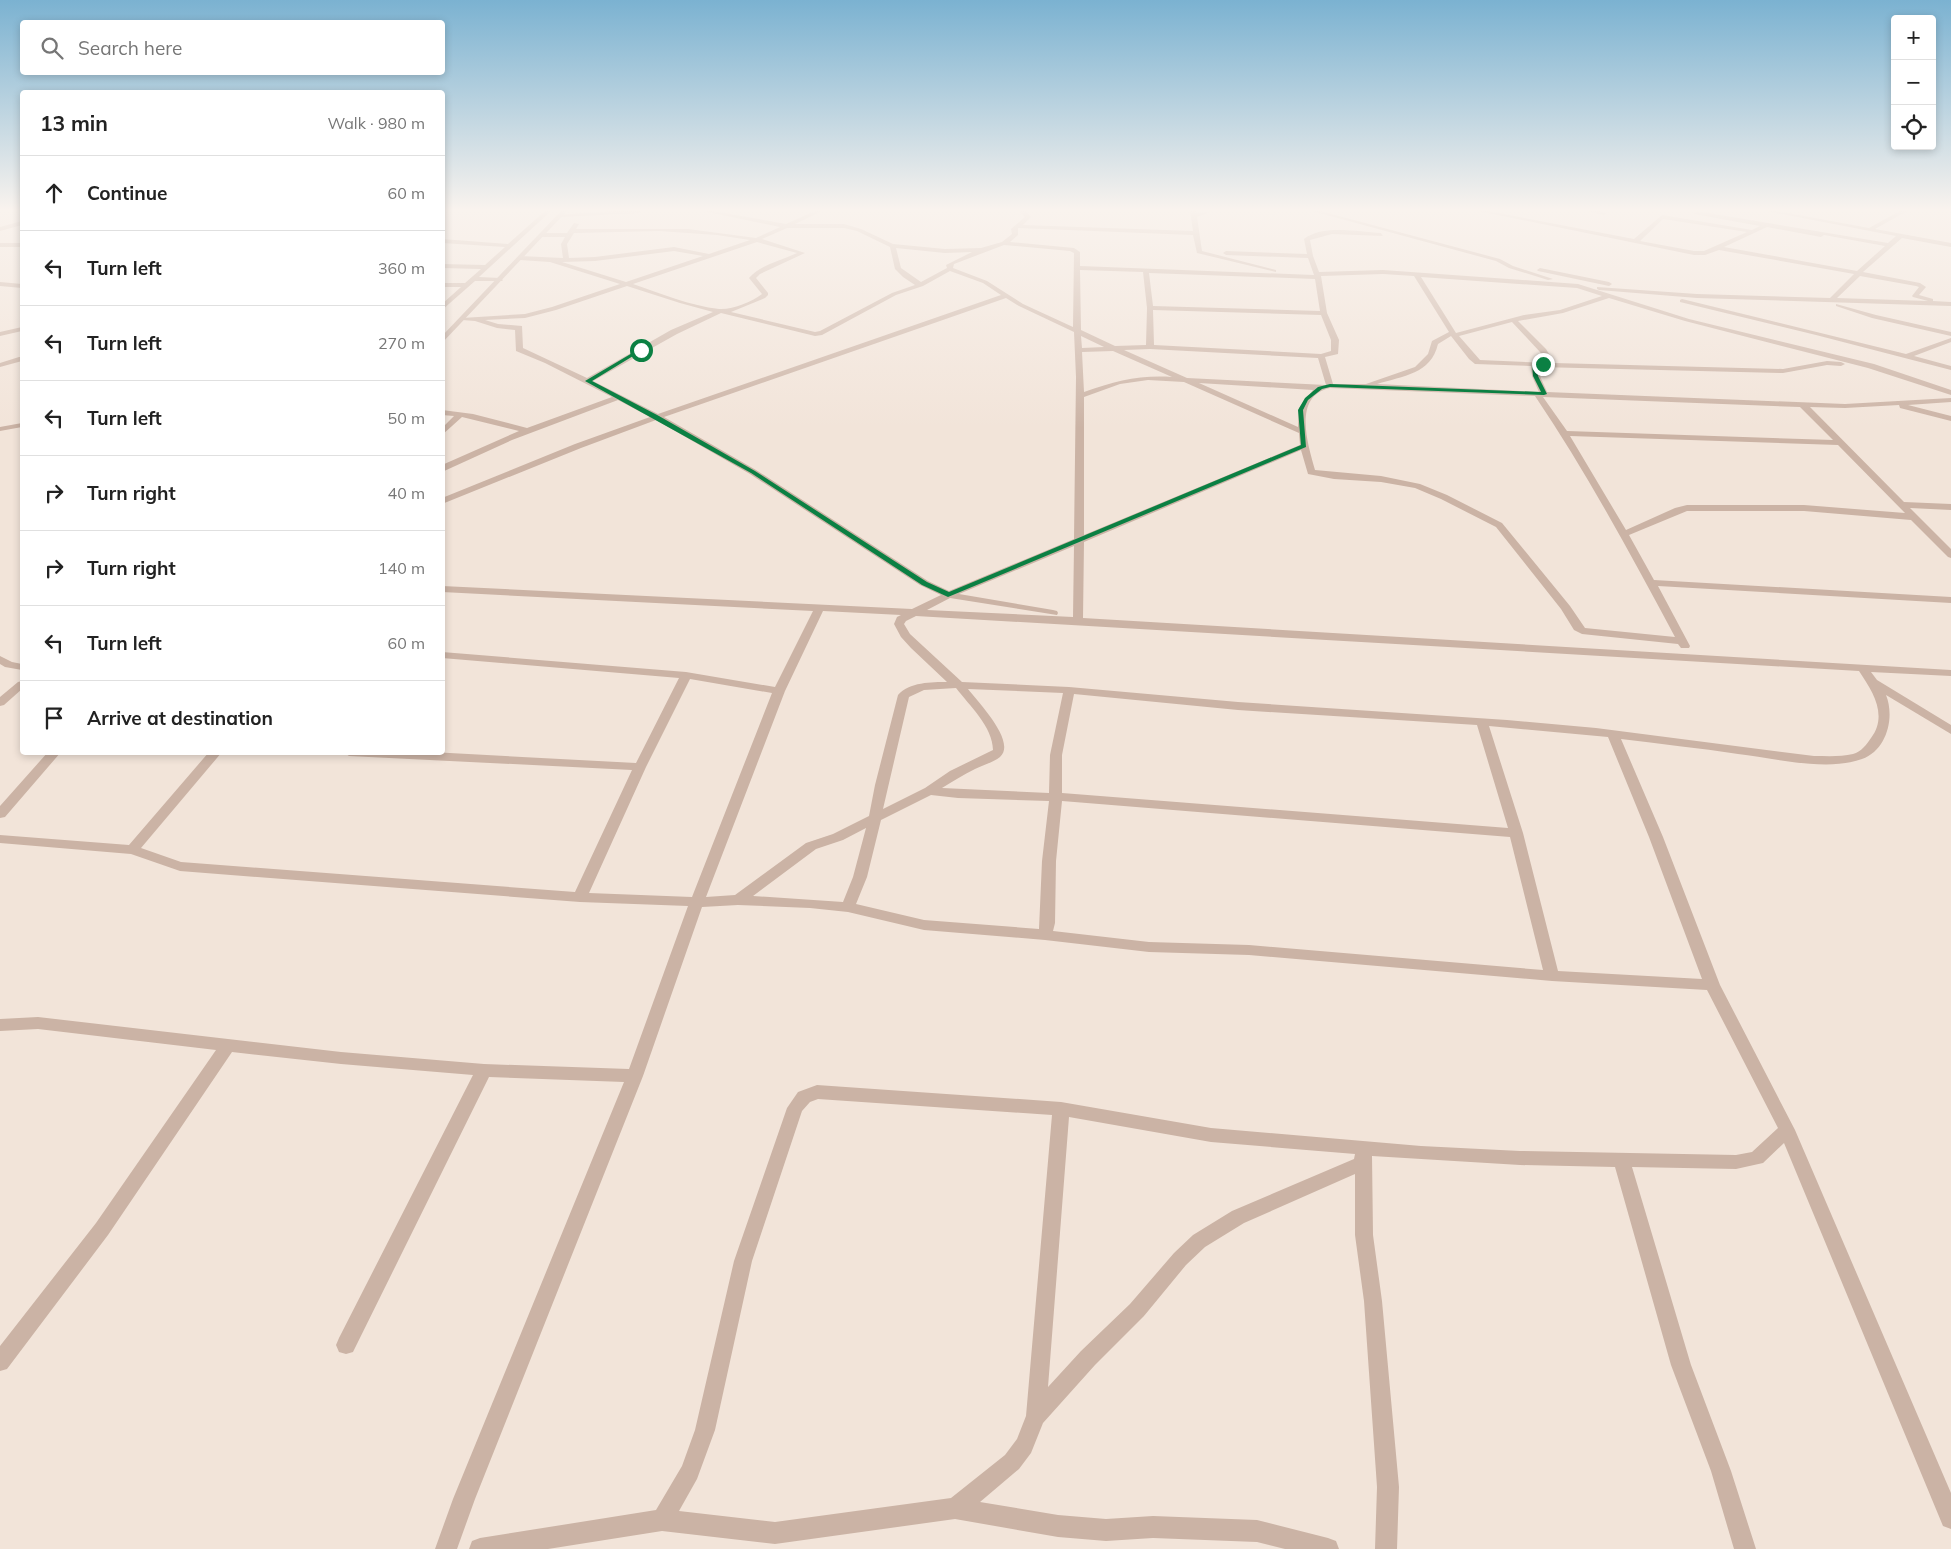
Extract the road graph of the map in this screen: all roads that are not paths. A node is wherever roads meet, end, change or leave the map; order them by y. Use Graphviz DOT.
graph roads {
  1 [pos="497,283"];
  2 [pos="756,283"];
  3 [pos="918,283"];
  4 [pos="924,283"];
  5 [pos="987,283"];
  6 [pos="1078,283"];
  7 [pos="1147,283"];
  8 [pos="1318,283"];
  9 [pos="1422,283"];
  10 [pos="1541,283"];
  11 [pos="1568,283"];
  12 [pos="1605,283"];
  13 [pos="1848,283"];
  14 [pos="1909,283"];
  15 [pos="0,284"];
  16 [pos="625,284"];
  17 [pos="445,285"];
  18 [pos="466,285"];
  19 [pos="921,285"];
  20 [pos="20,286"];
  21 [pos="1578,286"];
  22 [pos="1636,290"];
  23 [pos="1005,296"];
  24 [pos="1607,296"];
  25 [pos="1827,301"];
  26 [pos="1950,304"];
  27 [pos="445,305"];
  28 [pos="1150,308"];
  29 [pos="720,311"];
  30 [pos="1324,313"];
  31 [pos="464,319"];
  32 [pos="478,320"];
  33 [pos="1514,320"];
  34 [pos="20,329"];
  35 [pos="1077,330"];
  36 [pos="0,334"];
  37 [pos="1454,334"];
  38 [pos="1951,334"];
  39 [pos="445,338"];
  40 [pos="1951,340"];
  41 [pos="1113,348"];
  42 [pos="1150,348"];
  43 [pos="1078,350"];
  44 [pos="1321,356"];
  45 [pos="1907,356"];
  46 [pos="20,360"];
  47 [pos="1535,364"];
  48 [pos="1552,365"];
  49 [pos="0,366"];
  50 [pos="1871,366"];
  51 [pos="1951,368"];
  52 [pos="1182,380"];
  53 [pos="588,381"];
  54 [pos="1362,386"];
  55 [pos="1325,387"];
  56 [pos="1951,393"];
  57 [pos="1541,394"];
  58 [pos="1080,396"];
  59 [pos="619,397"];
  60 [pos="1939,400"];
  61 [pos="1951,400"];
  62 [pos="1802,404"];
  63 [pos="1888,404"];
  64 [pos="445,412"];
  65 [pos="460,414"];
  66 [pos="1951,414"];
  67 [pos="657,417"];
  68 [pos="1951,419"];
  69 [pos="20,425"];
  70 [pos="0,429"];
  71 [pos="445,431"];
  72 [pos="527,431"];
  73 [pos="1303,432"];
  74 [pos="1564,433"];
  75 [pos="1840,443"];
  76 [pos="1304,446"];
  77 [pos="445,468"];
  78 [pos="445,500"];
  79 [pos="1902,505"];
  80 [pos="1951,507"];
  81 [pos="1914,517"];
  82 [pos="1624,534"];
  83 [pos="1080,541"];
  84 [pos="1951,555"];
  85 [pos="1652,583"];
  86 [pos="445,589"];
  87 [pos="948,595"];
  88 [pos="1951,600"];
  89 [pos="819,608"];
  90 [pos="908,613"];
  91 [pos="1078,619"];
  92 [pos="1682,641"];
  93 [pos="445,655"];
  94 [pos="1691,657"];
  95 [pos="0,659"];
  96 [pos="20,667"];
  97 [pos="1863,668"];
  98 [pos="1951,673"];
  99 [pos="686,675"];
  100 [pos="1874,683"];
  101 [pos="959,685"];
  102 [pos="20,686"];
  103 [pos="1069,690"];
  104 [pos="779,691"];
  105 [pos="0,703"];
  106 [pos="1482,722"];
  107 [pos="1951,730"];
  108 [pos="1613,734"];
  109 [pos="52,755"];
  110 [pos="213,755"];
  111 [pos="406,755"];
  112 [pos="640,767"];
  113 [pos="929,791"];
  114 [pos="1056,797"];
  115 [pos="0,814"];
  116 [pos="875,819"];
  117 [pos="1516,833"];
  118 [pos="0,839"];
  119 [pos="132,850"];
  120 [pos="580,897"];
  121 [pos="738,900"];
  122 [pos="697,902"];
  123 [pos="848,907"];
  124 [pos="1045,935"];
  125 [pos="1552,976"];
  126 [pos="1712,985"];
  127 [pos="0,1025"];
  128 [pos="230,1044"];
  129 [pos="484,1070"];
  130 [pos="634,1076"];
  131 [pos="1061,1109"];
  132 [pos="1787,1130"];
  133 [pos="1363,1155"];
  134 [pos="1622,1161"];
  135 [pos="346,1345"];
  136 [pos="0,1362"];
  137 [pos="1036,1416"];
  138 [pos="956,1508"];
  139 [pos="1951,1518"];
  140 [pos="662,1520"];
  141 [pos="446,1549"];
  142 [pos="480,1549"];
  143 [pos="1328,1549"];
  144 [pos="1386,1549"];
  145 [pos="1745,1549"];
  1 -- 31 [label="street"];
  2 -- 29 [label="street"];
  3 -- 19 [label="street"];
  4 -- 19 [label="street"];
  5 -- 23 [label="street"];
  6 -- 35 [label="street"];
  7 -- 28 [label="street"];
  8 -- 30 [label="street"];
  9 -- 37 [label="street"];
  10 -- 21 [label="street"];
  11 -- 21 [label="street"];
  12 -- 22 [label="street"];
  13 -- 25 [label="street"];
  14 -- 26 [label="street"];
  15 -- 20 [label="street"];
  16 -- 29 [label="street"];
  16 -- 32 [label="street"];
  17 -- 18 [label="street"];
  18 -- 27 [label="street"];
  19 -- 29 [label="street"];
  21 -- 22 [label="street"];
  21 -- 24 [label="street"];
  22 -- 25 [label="street"];
  22 -- 45 [label="street"];
  23 -- 35 [label="street"];
  23 -- 67 [label="street"];
  24 -- 33 [label="street"];
  24 -- 50 [label="street"];
  25 -- 26 [label="street"];
  25 -- 38 [label="street"];
  28 -- 30 [label="street"];
  28 -- 42 [label="street"];
  29 -- 53 [label="street"];
  30 -- 44 [label="street"];
  31 -- 32 [label="street"];
  31 -- 39 [label="street"];
  32 -- 53 [label="street"];
  33 -- 37 [label="street"];
  33 -- 48 [label="street"];
  34 -- 36 [label="street"];
  35 -- 41 [label="street"];
  35 -- 43 [label="street"];
  37 -- 47 [label="street"];
  37 -- 54 [label="street"];
  40 -- 45 [label="street"];
  41 -- 42 [label="street"];
  41 -- 43 [label="street"];
  41 -- 52 [label="street"];
  42 -- 44 [label="street"];
  43 -- 58 [label="street"];
  44 -- 55 [label="street"];
  45 -- 51 [label="street"];
  46 -- 49 [label="street"];
  47 -- 48 [label="street"];
  47 -- 57 [label="street"];
  48 -- 50 [label="street"];
  50 -- 56 [label="street"];
  52 -- 55 [label="street"];
  52 -- 58 [label="street"];
  52 -- 73 [label="street"];
  53 -- 59 [label="street"];
  54 -- 55 [label="street"];
  54 -- 57 [label="street"];
  55 -- 73 [label="street"];
  57 -- 62 [label="street"];
  57 -- 74 [label="street"];
  58 -- 83 [label="street"];
  59 -- 67 [label="street"];
  59 -- 72 [label="street"];
  60 -- 61 [label="street"];
  60 -- 63 [label="street"];
  60 -- 66 [label="street"];
  62 -- 63 [label="street"];
  62 -- 75 [label="street"];
  63 -- 68 [label="street"];
  64 -- 65 [label="street"];
  65 -- 71 [label="street"];
  65 -- 72 [label="street"];
  67 -- 78 [label="street"];
  67 -- 87 [label="street"];
  69 -- 70 [label="street"];
  72 -- 77 [label="street"];
  73 -- 76 [label="street"];
  74 -- 75 [label="street"];
  74 -- 82 [label="street"];
  75 -- 79 [label="street"];
  76 -- 83 [label="street"];
  76 -- 92 [label="street"];
  79 -- 80 [label="street"];
  79 -- 81 [label="street"];
  81 -- 82 [label="street"];
  81 -- 84 [label="street"];
  82 -- 85 [label="street"];
  83 -- 87 [label="street"];
  83 -- 91 [label="street"];
  85 -- 88 [label="street"];
  85 -- 92 [label="street"];
  86 -- 89 [label="street"];
  87 -- 90 [label="street"];
  87 -- 91 [label="street"];
  89 -- 90 [label="street"];
  89 -- 104 [label="street"];
  90 -- 91 [label="street"];
  90 -- 101 [label="street"];
  91 -- 94 [label="street"];
  92 -- 94 [label="street"];
  93 -- 99 [label="street"];
  94 -- 97 [label="street"];
  95 -- 96 [label="street"];
  97 -- 98 [label="street"];
  97 -- 100 [label="street"];
  99 -- 104 [label="street"];
  99 -- 112 [label="street"];
  100 -- 107 [label="street"];
  100 -- 108 [label="street"];
  101 -- 103 [label="street"];
  101 -- 113 [label="street"];
  101 -- 116 [label="street"];
  102 -- 105 [label="street"];
  103 -- 106 [label="street"];
  103 -- 114 [label="street"];
  104 -- 122 [label="street"];
  106 -- 108 [label="street"];
  106 -- 117 [label="street"];
  108 -- 126 [label="street"];
  109 -- 115 [label="street"];
  110 -- 119 [label="street"];
  111 -- 112 [label="street"];
  112 -- 120 [label="street"];
  113 -- 114 [label="street"];
  113 -- 116 [label="street"];
  114 -- 117 [label="street"];
  114 -- 124 [label="street"];
  116 -- 121 [label="street"];
  116 -- 123 [label="street"];
  117 -- 125 [label="street"];
  118 -- 119 [label="street"];
  119 -- 120 [label="street"];
  120 -- 122 [label="street"];
  121 -- 122 [label="street"];
  121 -- 123 [label="street"];
  122 -- 130 [label="street"];
  123 -- 124 [label="street"];
  124 -- 125 [label="street"];
  125 -- 126 [label="street"];
  126 -- 132 [label="street"];
  127 -- 128 [label="street"];
  128 -- 129 [label="street"];
  128 -- 136 [label="street"];
  129 -- 130 [label="street"];
  129 -- 135 [label="street"];
  130 -- 141 [label="street"];
  131 -- 133 [label="street"];
  131 -- 137 [label="street"];
  131 -- 140 [label="street"];
  132 -- 134 [label="street"];
  132 -- 139 [label="street"];
  133 -- 134 [label="street"];
  133 -- 137 [label="street"];
  133 -- 144 [label="street"];
  134 -- 145 [label="street"];
  137 -- 138 [label="street"];
  138 -- 140 [label="street"];
  138 -- 143 [label="street"];
  140 -- 142 [label="street"];
}
